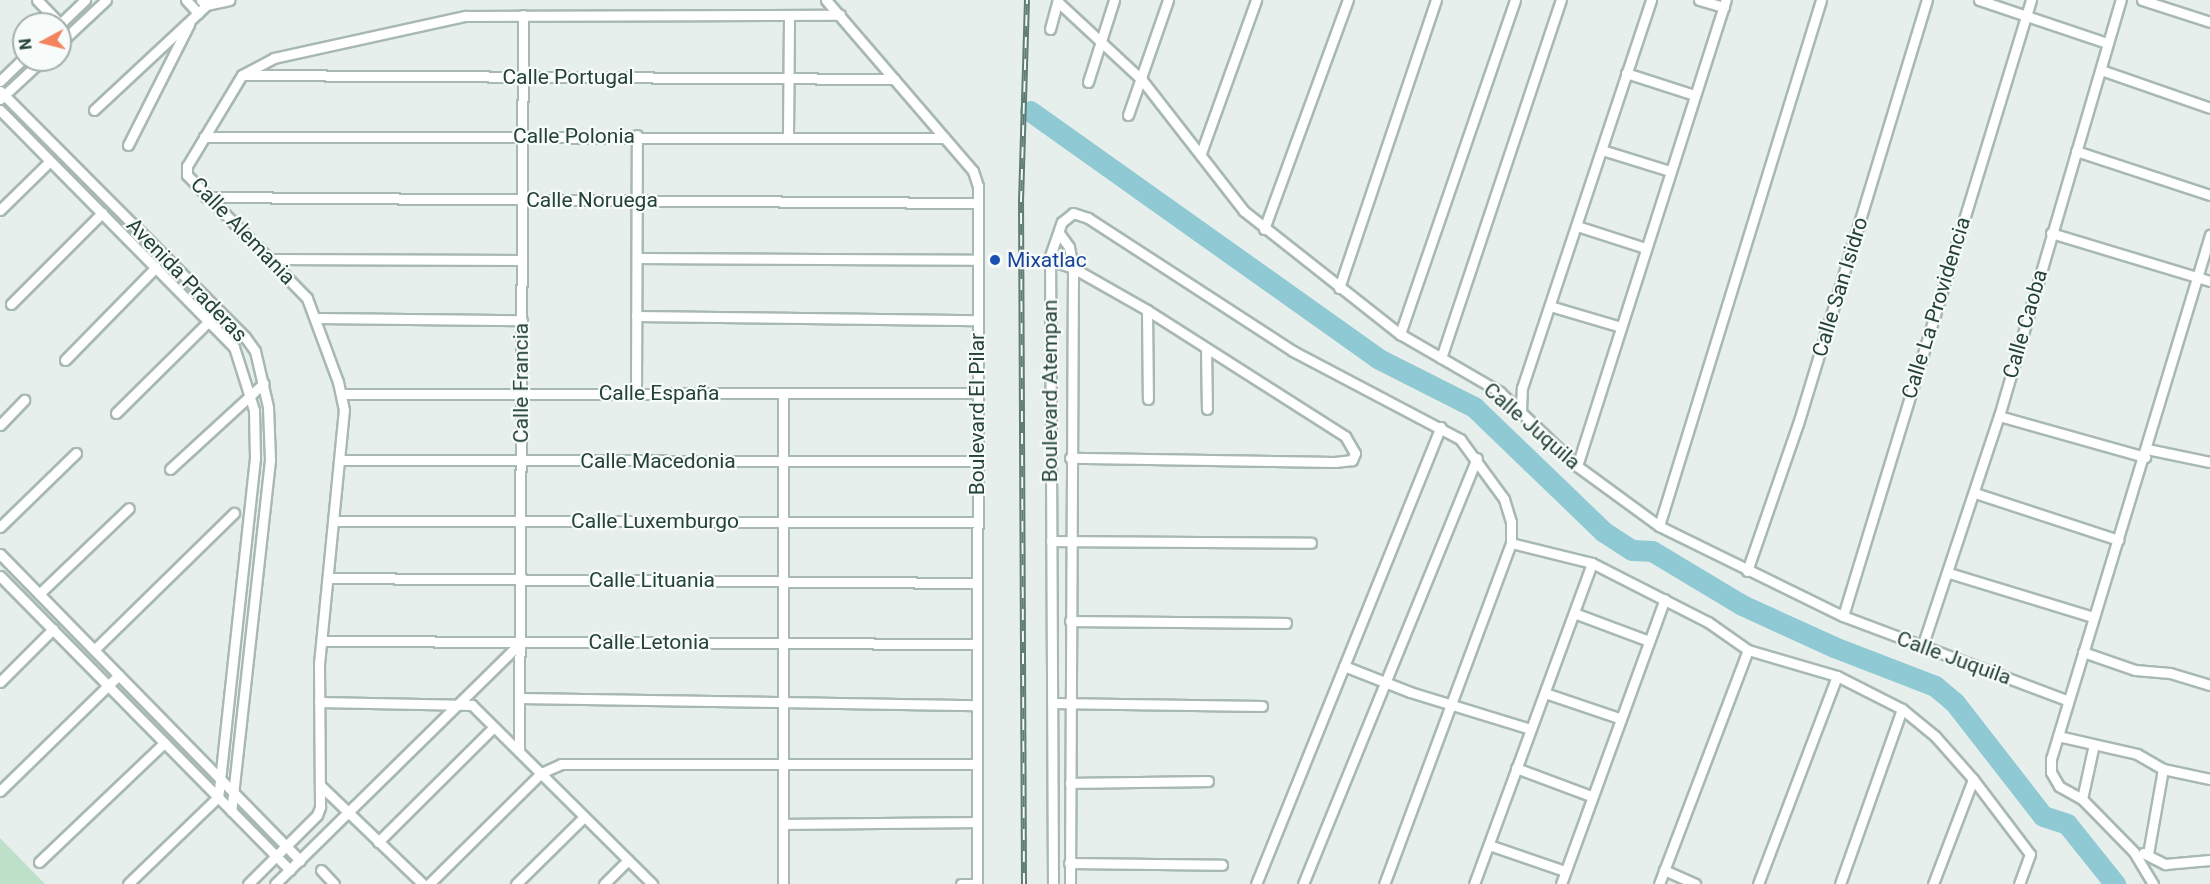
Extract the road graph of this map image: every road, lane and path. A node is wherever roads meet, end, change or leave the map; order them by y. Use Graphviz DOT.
graph roads {
  1 [pos="37,0"];
  2 [pos="85,0"];
  3 [pos="106,0"];
  4 [pos="186,0"];
  5 [pos="229,0"];
  6 [pos="826,0"];
  7 [pos="1114,0"];
  8 [pos="1168,0"];
  9 [pos="1256,0"];
  10 [pos="1348,0"];
  11 [pos="1436,0"];
  12 [pos="1515,0"];
  13 [pos="1561,0"];
  14 [pos="1651,0"];
  15 [pos="1700,0"];
  16 [pos="1821,0"];
  17 [pos="1927,0"];
  18 [pos="1979,0"];
  19 [pos="2031,0"];
  20 [pos="2121,0"];
  21 [pos="2142,0"];
  22 [pos="1058,1"];
  23 [pos="206,2"];
  24 [pos="1725,3"];
  25 [pos="48,12"];
  26 [pos="72,12"];
  27 [pos="524,15"];
  28 [pos="789,15"];
  29 [pos="840,15"];
  30 [pos="2027,15"];
  31 [pos="195,16"];
  32 [pos="2210,22"];
  33 [pos="1050,29"];
  34 [pos="72,31"];
  35 [pos="2107,43"];
  36 [pos="1100,45"];
  37 [pos="12,70"];
  38 [pos="2101,70"];
  39 [pos="28,72"];
  40 [pos="1626,73"];
  41 [pos="242,75"];
  42 [pos="523,76"];
  43 [pos="789,78"];
  44 [pos="894,79"];
  45 [pos="1142,80"];
  46 [pos="0,81"];
  47 [pos="1088,82"];
  48 [pos="1,95"];
  49 [pos="1694,95"];
  50 [pos="2210,108"];
  51 [pos="0,110"];
  52 [pos="94,110"];
  53 [pos="1128,115"];
  54 [pos="638,135"];
  55 [pos="788,135"];
  56 [pos="523,136"];
  57 [pos="204,137"];
  58 [pos="944,138"];
  59 [pos="128,145"];
  60 [pos="1602,150"];
  61 [pos="2076,151"];
  62 [pos="1201,153"];
  63 [pos="50,161"];
  64 [pos="1670,171"];
  65 [pos="2210,195"];
  66 [pos="206,197"];
  67 [pos="522,199"];
  68 [pos="637,200"];
  69 [pos="978,203"];
  70 [pos="0,210"];
  71 [pos="102,213"];
  72 [pos="1577,226"];
  73 [pos="1264,229"];
  74 [pos="1059,233"];
  75 [pos="2051,233"];
  76 [pos="2210,236"];
  77 [pos="1645,249"];
  78 [pos="637,258"];
  79 [pos="269,259"];
  80 [pos="522,260"];
  81 [pos="978,260"];
  82 [pos="1050,260"];
  83 [pos="156,267"];
  84 [pos="1073,268"];
  85 [pos="2198,277"];
  86 [pos="2210,281"];
  87 [pos="1339,288"];
  88 [pos="11,304"];
  89 [pos="1550,306"];
  90 [pos="1147,310"];
  91 [pos="219,311"];
  92 [pos="636,316"];
  93 [pos="317,318"];
  94 [pos="522,320"];
  95 [pos="978,320"];
  96 [pos="210,321"];
  97 [pos="1621,327"];
  98 [pos="1400,334"];
  99 [pos="1206,348"];
  100 [pos="1441,358"];
  101 [pos="65,360"];
  102 [pos="264,383"];
  103 [pos="1522,388"];
  104 [pos="251,392"];
  105 [pos="1500,392"];
  106 [pos="636,393"];
  107 [pos="783,393"];
  108 [pos="977,393"];
  109 [pos="341,394"];
  110 [pos="521,394"];
  111 [pos="1148,399"];
  112 [pos="24,400"];
  113 [pos="1207,409"];
  114 [pos="1521,412"];
  115 [pos="116,413"];
  116 [pos="1999,416"];
  117 [pos="0,425"];
  118 [pos="1441,427"];
  119 [pos="76,453"];
  120 [pos="2146,453"];
  121 [pos="1070,458"];
  122 [pos="1477,458"];
  123 [pos="339,460"];
  124 [pos="520,460"];
  125 [pos="783,461"];
  126 [pos="977,461"];
  127 [pos="2210,462"];
  128 [pos="1577,466"];
  129 [pos="170,469"];
  130 [pos="1975,493"];
  131 [pos="129,508"];
  132 [pos="234,513"];
  133 [pos="333,520"];
  134 [pos="520,521"];
  135 [pos="783,521"];
  136 [pos="977,522"];
  137 [pos="1659,526"];
  138 [pos="0,527"];
  139 [pos="2119,540"];
  140 [pos="1051,541"];
  141 [pos="1070,542"];
  142 [pos="1311,543"];
  143 [pos="1511,543"];
  144 [pos="0,554"];
  145 [pos="9,563"];
  146 [pos="1592,563"];
  147 [pos="1747,571"];
  148 [pos="1948,573"];
  149 [pos="0,575"];
  150 [pos="328,578"];
  151 [pos="520,579"];
  152 [pos="783,581"];
  153 [pos="977,583"];
  154 [pos="39,594"];
  155 [pos="1665,599"];
  156 [pos="1574,613"];
  157 [pos="1843,616"];
  158 [pos="2093,618"];
  159 [pos="1070,621"];
  160 [pos="1286,623"];
  161 [pos="53,629"];
  162 [pos="322,641"];
  163 [pos="1649,641"];
  164 [pos="519,643"];
  165 [pos="783,643"];
  166 [pos="977,644"];
  167 [pos="1922,647"];
  168 [pos="94,650"];
  169 [pos="1748,650"];
  170 [pos="2084,652"];
  171 [pos="1344,666"];
  172 [pos="119,675"];
  173 [pos="1837,676"];
  174 [pos="0,682"];
  175 [pos="1384,682"];
  176 [pos="108,686"];
  177 [pos="2210,686"];
  178 [pos="1545,693"];
  179 [pos="519,698"];
  180 [pos="2067,700"];
  181 [pos="319,702"];
  182 [pos="783,702"];
  183 [pos="1052,703"];
  184 [pos="461,704"];
  185 [pos="1069,704"];
  186 [pos="1450,704"];
  187 [pos="977,705"];
  188 [pos="1262,706"];
  189 [pos="1902,709"];
  190 [pos="1620,718"];
  191 [pos="494,727"];
  192 [pos="225,728"];
  193 [pos="1530,729"];
  194 [pos="241,731"];
  195 [pos="2058,736"];
  196 [pos="164,743"];
  197 [pos="2094,744"];
  198 [pos="519,751"];
  199 [pos="783,763"];
  200 [pos="977,764"];
  201 [pos="1516,768"];
  202 [pos="2163,769"];
  203 [pos="541,773"];
  204 [pos="218,776"];
  205 [pos="1973,779"];
  206 [pos="2210,779"];
  207 [pos="1208,781"];
  208 [pos="1070,783"];
  209 [pos="321,786"];
  210 [pos="0,791"];
  211 [pos="233,791"];
  212 [pos="1591,796"];
  213 [pos="218,797"];
  214 [pos="2082,799"];
  215 [pos="231,811"];
  216 [pos="349,814"];
  217 [pos="584,817"];
  218 [pos="977,822"];
  219 [pos="783,824"];
  220 [pos="378,842"];
  221 [pos="1489,845"];
  222 [pos="286,846"];
  223 [pos="2134,852"];
  224 [pos="2148,854"];
  225 [pos="276,856"];
  226 [pos="300,860"];
  227 [pos="628,860"];
  228 [pos="2210,860"];
  229 [pos="39,862"];
  230 [pos="1069,863"];
  231 [pos="1222,865"];
  232 [pos="290,870"];
  233 [pos="321,870"];
  234 [pos="1664,870"];
  235 [pos="1565,871"];
  236 [pos="128,884"];
  237 [pos="248,884"];
  238 [pos="275,884"];
  239 [pos="334,884"];
  240 [pos="423,884"];
  241 [pos="429,884"];
  242 [pos="516,884"];
  243 [pos="604,884"];
  244 [pos="652,884"];
  245 [pos="783,884"];
  246 [pos="961,884"];
  247 [pos="977,884"];
  248 [pos="1053,884"];
  249 [pos="1070,884"];
  250 [pos="1256,884"];
  251 [pos="1303,884"];
  252 [pos="1384,884"];
  253 [pos="1474,884"];
  254 [pos="1561,884"];
  255 [pos="1659,884"];
  256 [pos="1695,884"];
  257 [pos="1758,884"];
  258 [pos="1840,884"];
  259 [pos="1933,884"];
  260 [pos="2019,884"];
  261 [pos="2153,884"];
  1 -- 25 [label="street"];
  2 -- 26 [label="street"];
  3 -- 34 [label="street"];
  4 -- 31 [label="street"];
  5 -- 23 [label="street"];
  6 -- 29 [label="street, Boulevard El Pilar"];
  7 -- 36 [label="street"];
  8 -- 45 [label="street"];
  9 -- 62 [label="street"];
  10 -- 73 [label="street"];
  11 -- 87 [label="street"];
  12 -- 98 [label="street"];
  13 -- 100 [label="street"];
  14 -- 40 [label="street"];
  15 -- 24 [label="street"];
  16 -- 137 [label="street"];
  17 -- 147 [label="street, Calle San Isidro"];
  18 -- 30 [label="street"];
  19 -- 30 [label="street, Calle La Providencia"];
  20 -- 35 [label="street, Calle Caoba"];
  21 -- 32 [label="street"];
  22 -- 33 [label="street"];
  22 -- 36 [label="street, Calle Juquila"];
  23 -- 31 [label="street"];
  24 -- 49 [label="street"];
  27 -- 28 [label="street"];
  27 -- 41 [label="street"];
  27 -- 42 [label="street, Calle Francia"];
  28 -- 29 [label="street"];
  28 -- 43 [label="street"];
  29 -- 44 [label="street, Boulevard El Pilar"];
  30 -- 35 [label="street"];
  30 -- 157 [label="street, Calle La Providencia"];
  31 -- 52 [label="street"];
  31 -- 59 [label="street"];
  35 -- 38 [label="street, Calle Caoba"];
  36 -- 45 [label="street, Calle Juquila"];
  36 -- 47 [label="street"];
  37 -- 46 [label="street"];
  38 -- 50 [label="street"];
  38 -- 61 [label="street, Calle Caoba"];
  39 -- 48 [label="street"];
  40 -- 49 [label="street"];
  40 -- 60 [label="street"];
  41 -- 42 [label="street, Calle Portugal"];
  41 -- 57 [label="street, Calle Alemania"];
  42 -- 43 [label="street, Calle Portugal"];
  42 -- 56 [label="street, Calle Francia"];
  43 -- 44 [label="street, Calle Portugal"];
  43 -- 55 [label="street"];
  44 -- 58 [label="street, Boulevard El Pilar"];
  45 -- 53 [label="street"];
  45 -- 62 [label="street, Calle Juquila"];
  48 -- 91 [label="street, Avenida Praderas"];
  49 -- 64 [label="street"];
  51 -- 63 [label="street, Avenida Praderas"];
  54 -- 55 [label="street, Calle Polonia"];
  54 -- 56 [label="street, Calle Polonia"];
  54 -- 68 [label="street"];
  55 -- 58 [label="street, Calle Polonia"];
  56 -- 57 [label="street, Calle Polonia"];
  56 -- 67 [label="street, Calle Francia"];
  57 -- 66 [label="street, Calle Alemania"];
  58 -- 69 [label="street, Boulevard El Pilar"];
  60 -- 64 [label="street"];
  60 -- 72 [label="street"];
  61 -- 65 [label="street"];
  61 -- 75 [label="street, Calle Caoba"];
  62 -- 73 [label="street, Calle Juquila"];
  63 -- 70 [label="street"];
  63 -- 71 [label="street, Avenida Praderas"];
  64 -- 77 [label="street"];
  66 -- 67 [label="street, Calle Noruega"];
  66 -- 79 [label="street, Calle Alemania"];
  67 -- 68 [label="street, Calle Noruega"];
  67 -- 80 [label="street, Calle Francia"];
  68 -- 69 [label="street, Calle Noruega"];
  68 -- 78 [label="street"];
  69 -- 81 [label="street, Boulevard El Pilar"];
  71 -- 83 [label="street, Avenida Praderas"];
  71 -- 88 [label="street"];
  72 -- 77 [label="street"];
  72 -- 89 [label="street"];
  73 -- 87 [label="street, Calle Juquila"];
  74 -- 82 [label="street, Boulevard Atempan"];
  74 -- 84 [label="street, Boulevard Atempan"];
  74 -- 118 [label="street"];
  75 -- 85 [label="street"];
  75 -- 116 [label="street, Calle Caoba"];
  76 -- 85 [label="street"];
  77 -- 97 [label="street"];
  78 -- 81 [label="street"];
  78 -- 92 [label="street"];
  79 -- 80 [label="street"];
  79 -- 93 [label="street, Calle Alemania"];
  80 -- 94 [label="street, Calle Francia"];
  81 -- 95 [label="street, Boulevard El Pilar"];
  82 -- 84 [label="street"];
  82 -- 140 [label="street, Boulevard Atempan"];
  83 -- 96 [label="street, Avenida Praderas"];
  83 -- 101 [label="street"];
  84 -- 90 [label="street"];
  84 -- 121 [label="street, Boulevard Atempan"];
  85 -- 86 [label="street"];
  85 -- 120 [label="street"];
  87 -- 98 [label="street, Calle Juquila"];
  89 -- 97 [label="street"];
  89 -- 103 [label="street"];
  90 -- 99 [label="street"];
  90 -- 111 [label="street"];
  91 -- 96 [label="street"];
  91 -- 102 [label="street, Avenida Praderas"];
  92 -- 95 [label="street"];
  92 -- 106 [label="street"];
  93 -- 94 [label="street"];
  93 -- 109 [label="street, Calle Alemania"];
  94 -- 110 [label="street, Calle Francia"];
  95 -- 108 [label="street, Boulevard El Pilar"];
  96 -- 104 [label="street, Avenida Praderas"];
  96 -- 115 [label="street"];
  97 -- 128 [label="street"];
  98 -- 100 [label="street, Calle Juquila"];
  99 -- 113 [label="street"];
  99 -- 121 [label="street"];
  100 -- 105 [label="street, Calle Juquila"];
  102 -- 104 [label="street"];
  102 -- 194 [label="street, Avenida Praderas"];
  103 -- 105 [label="street"];
  103 -- 114 [label="street"];
  104 -- 129 [label="street"];
  104 -- 192 [label="street, Avenida Praderas"];
  105 -- 114 [label="street, Calle Juquila"];
  106 -- 107 [label="street, Calle España"];
  106 -- 110 [label="street, Calle España"];
  107 -- 108 [label="street, Calle España"];
  107 -- 125 [label="street"];
  108 -- 126 [label="street, Boulevard El Pilar"];
  109 -- 110 [label="street, Calle España"];
  109 -- 123 [label="street, Calle Alemania"];
  110 -- 124 [label="street, Calle Francia"];
  112 -- 117 [label="street"];
  114 -- 128 [label="street, Calle Juquila"];
  116 -- 120 [label="street"];
  116 -- 130 [label="street, Calle Caoba"];
  118 -- 122 [label="street"];
  118 -- 171 [label="street"];
  119 -- 138 [label="street"];
  120 -- 127 [label="street"];
  120 -- 139 [label="street"];
  121 -- 141 [label="street, Boulevard Atempan"];
  122 -- 143 [label="street"];
  122 -- 175 [label="street"];
  123 -- 124 [label="street, Calle Macedonia"];
  123 -- 133 [label="street, Calle Alemania"];
  124 -- 125 [label="street, Calle Macedonia"];
  124 -- 134 [label="street, Calle Francia"];
  125 -- 126 [label="street, Calle Macedonia"];
  125 -- 135 [label="street"];
  126 -- 136 [label="street, Boulevard El Pilar"];
  128 -- 137 [label="street, Calle Juquila"];
  130 -- 139 [label="street"];
  130 -- 148 [label="street, Calle Caoba"];
  131 -- 154 [label="street"];
  132 -- 168 [label="street"];
  133 -- 134 [label="street, Calle Luxemburgo"];
  133 -- 150 [label="street, Calle Alemania"];
  134 -- 135 [label="street, Calle Luxemburgo"];
  134 -- 151 [label="street, Calle Francia"];
  135 -- 136 [label="street, Calle Luxemburgo"];
  135 -- 152 [label="street"];
  136 -- 153 [label="street, Boulevard El Pilar"];
  137 -- 147 [label="street, Calle Juquila"];
  139 -- 158 [label="street"];
  140 -- 141 [label="street"];
  140 -- 183 [label="street, Boulevard Atempan"];
  141 -- 142 [label="street"];
  141 -- 159 [label="street, Boulevard Atempan"];
  143 -- 146 [label="street"];
  143 -- 186 [label="street"];
  144 -- 145 [label="street"];
  145 -- 149 [label="street"];
  145 -- 154 [label="street"];
  146 -- 155 [label="street"];
  146 -- 156 [label="street"];
  147 -- 157 [label="street, Calle Juquila"];
  148 -- 158 [label="street"];
  148 -- 167 [label="street, Calle Caoba"];
  149 -- 161 [label="street"];
  150 -- 151 [label="street, Calle Lituania"];
  150 -- 162 [label="street, Calle Alemania"];
  151 -- 152 [label="street, Calle Lituania"];
  151 -- 164 [label="street, Calle Francia"];
  152 -- 153 [label="street, Calle Lituania"];
  152 -- 165 [label="street"];
  153 -- 166 [label="street, Boulevard El Pilar"];
  154 -- 168 [label="street"];
  155 -- 163 [label="street"];
  155 -- 169 [label="street"];
  156 -- 163 [label="street"];
  156 -- 178 [label="street"];
  157 -- 167 [label="street, Calle Juquila"];
  158 -- 170 [label="street"];
  159 -- 160 [label="street"];
  159 -- 185 [label="street, Boulevard Atempan"];
  161 -- 174 [label="street"];
  161 -- 176 [label="street"];
  162 -- 164 [label="street, Calle Letonia"];
  162 -- 181 [label="street, Calle Alemania"];
  163 -- 190 [label="street"];
  164 -- 165 [label="street, Calle Letonia"];
  164 -- 179 [label="street, Calle Francia"];
  164 -- 184 [label="street"];
  165 -- 166 [label="street, Calle Letonia"];
  165 -- 182 [label="street"];
  166 -- 187 [label="street, Boulevard El Pilar"];
  167 -- 180 [label="street, Calle Juquila"];
  168 -- 172 [label="street"];
  169 -- 173 [label="street"];
  169 -- 234 [label="street"];
  170 -- 177 [label="street"];
  170 -- 180 [label="street"];
  171 -- 175 [label="street"];
  171 -- 250 [label="street"];
  172 -- 176 [label="street"];
  172 -- 204 [label="street"];
  173 -- 189 [label="street"];
  173 -- 257 [label="street"];
  175 -- 186 [label="street"];
  175 -- 251 [label="street"];
  176 -- 196 [label="street"];
  176 -- 210 [label="street"];
  178 -- 190 [label="street"];
  178 -- 193 [label="street"];
  179 -- 182 [label="street"];
  179 -- 198 [label="street, Calle Francia"];
  180 -- 195 [label="street"];
  181 -- 184 [label="street"];
  181 -- 209 [label="street, Calle Alemania"];
  182 -- 187 [label="street"];
  182 -- 199 [label="street"];
  183 -- 185 [label="street"];
  183 -- 248 [label="street, Boulevard Atempan"];
  184 -- 191 [label="street"];
  184 -- 216 [label="street"];
  185 -- 188 [label="street"];
  185 -- 208 [label="street, Boulevard Atempan"];
  186 -- 193 [label="street"];
  186 -- 252 [label="street"];
  187 -- 200 [label="street, Boulevard El Pilar"];
  189 -- 205 [label="street"];
  189 -- 258 [label="street"];
  190 -- 212 [label="street"];
  191 -- 198 [label="street"];
  191 -- 220 [label="street"];
  192 -- 194 [label="street"];
  192 -- 204 [label="street, Avenida Praderas"];
  193 -- 201 [label="street"];
  194 -- 211 [label="street, Avenida Praderas"];
  195 -- 197 [label="street"];
  195 -- 214 [label="street"];
  196 -- 213 [label="street"];
  196 -- 229 [label="street"];
  197 -- 202 [label="street"];
  197 -- 214 [label="street"];
  198 -- 203 [label="street"];
  199 -- 200 [label="street"];
  199 -- 203 [label="street"];
  199 -- 219 [label="street"];
  200 -- 218 [label="street, Boulevard El Pilar"];
  201 -- 212 [label="street"];
  201 -- 221 [label="street"];
  202 -- 206 [label="street"];
  202 -- 224 [label="street"];
  203 -- 217 [label="street"];
  203 -- 241 [label="street"];
  204 -- 211 [label="street"];
  204 -- 213 [label="street, Avenida Praderas"];
  205 -- 259 [label="street"];
  205 -- 260 [label="street"];
  207 -- 208 [label="street"];
  208 -- 230 [label="street, Boulevard Atempan"];
  209 -- 216 [label="street"];
  209 -- 222 [label="street, Calle Alemania"];
  211 -- 215 [label="street, Avenida Praderas"];
  211 -- 222 [label="street"];
  212 -- 235 [label="street"];
  213 -- 215 [label="street"];
  213 -- 236 [label="street"];
  214 -- 223 [label="street"];
  215 -- 225 [label="street"];
  216 -- 220 [label="street"];
  216 -- 226 [label="street"];
  217 -- 227 [label="street"];
  217 -- 242 [label="street"];
  218 -- 219 [label="street"];
  218 -- 247 [label="street, Boulevard El Pilar"];
  219 -- 245 [label="street"];
  220 -- 240 [label="street"];
  221 -- 235 [label="street"];
  221 -- 253 [label="street"];
  222 -- 225 [label="street, Calle Alemania"];
  222 -- 226 [label="street"];
  223 -- 224 [label="street"];
  223 -- 261 [label="street"];
  224 -- 228 [label="street"];
  225 -- 232 [label="street"];
  225 -- 237 [label="street, Calle Alemania"];
  226 -- 232 [label="street"];
  227 -- 243 [label="street"];
  227 -- 244 [label="street"];
  230 -- 231 [label="street"];
  230 -- 249 [label="street, Boulevard Atempan"];
  232 -- 238 [label="street"];
  233 -- 239 [label="street"];
  234 -- 255 [label="street"];
  234 -- 256 [label="street"];
  235 -- 254 [label="street"];
  246 -- 247 [label="street"];
}
